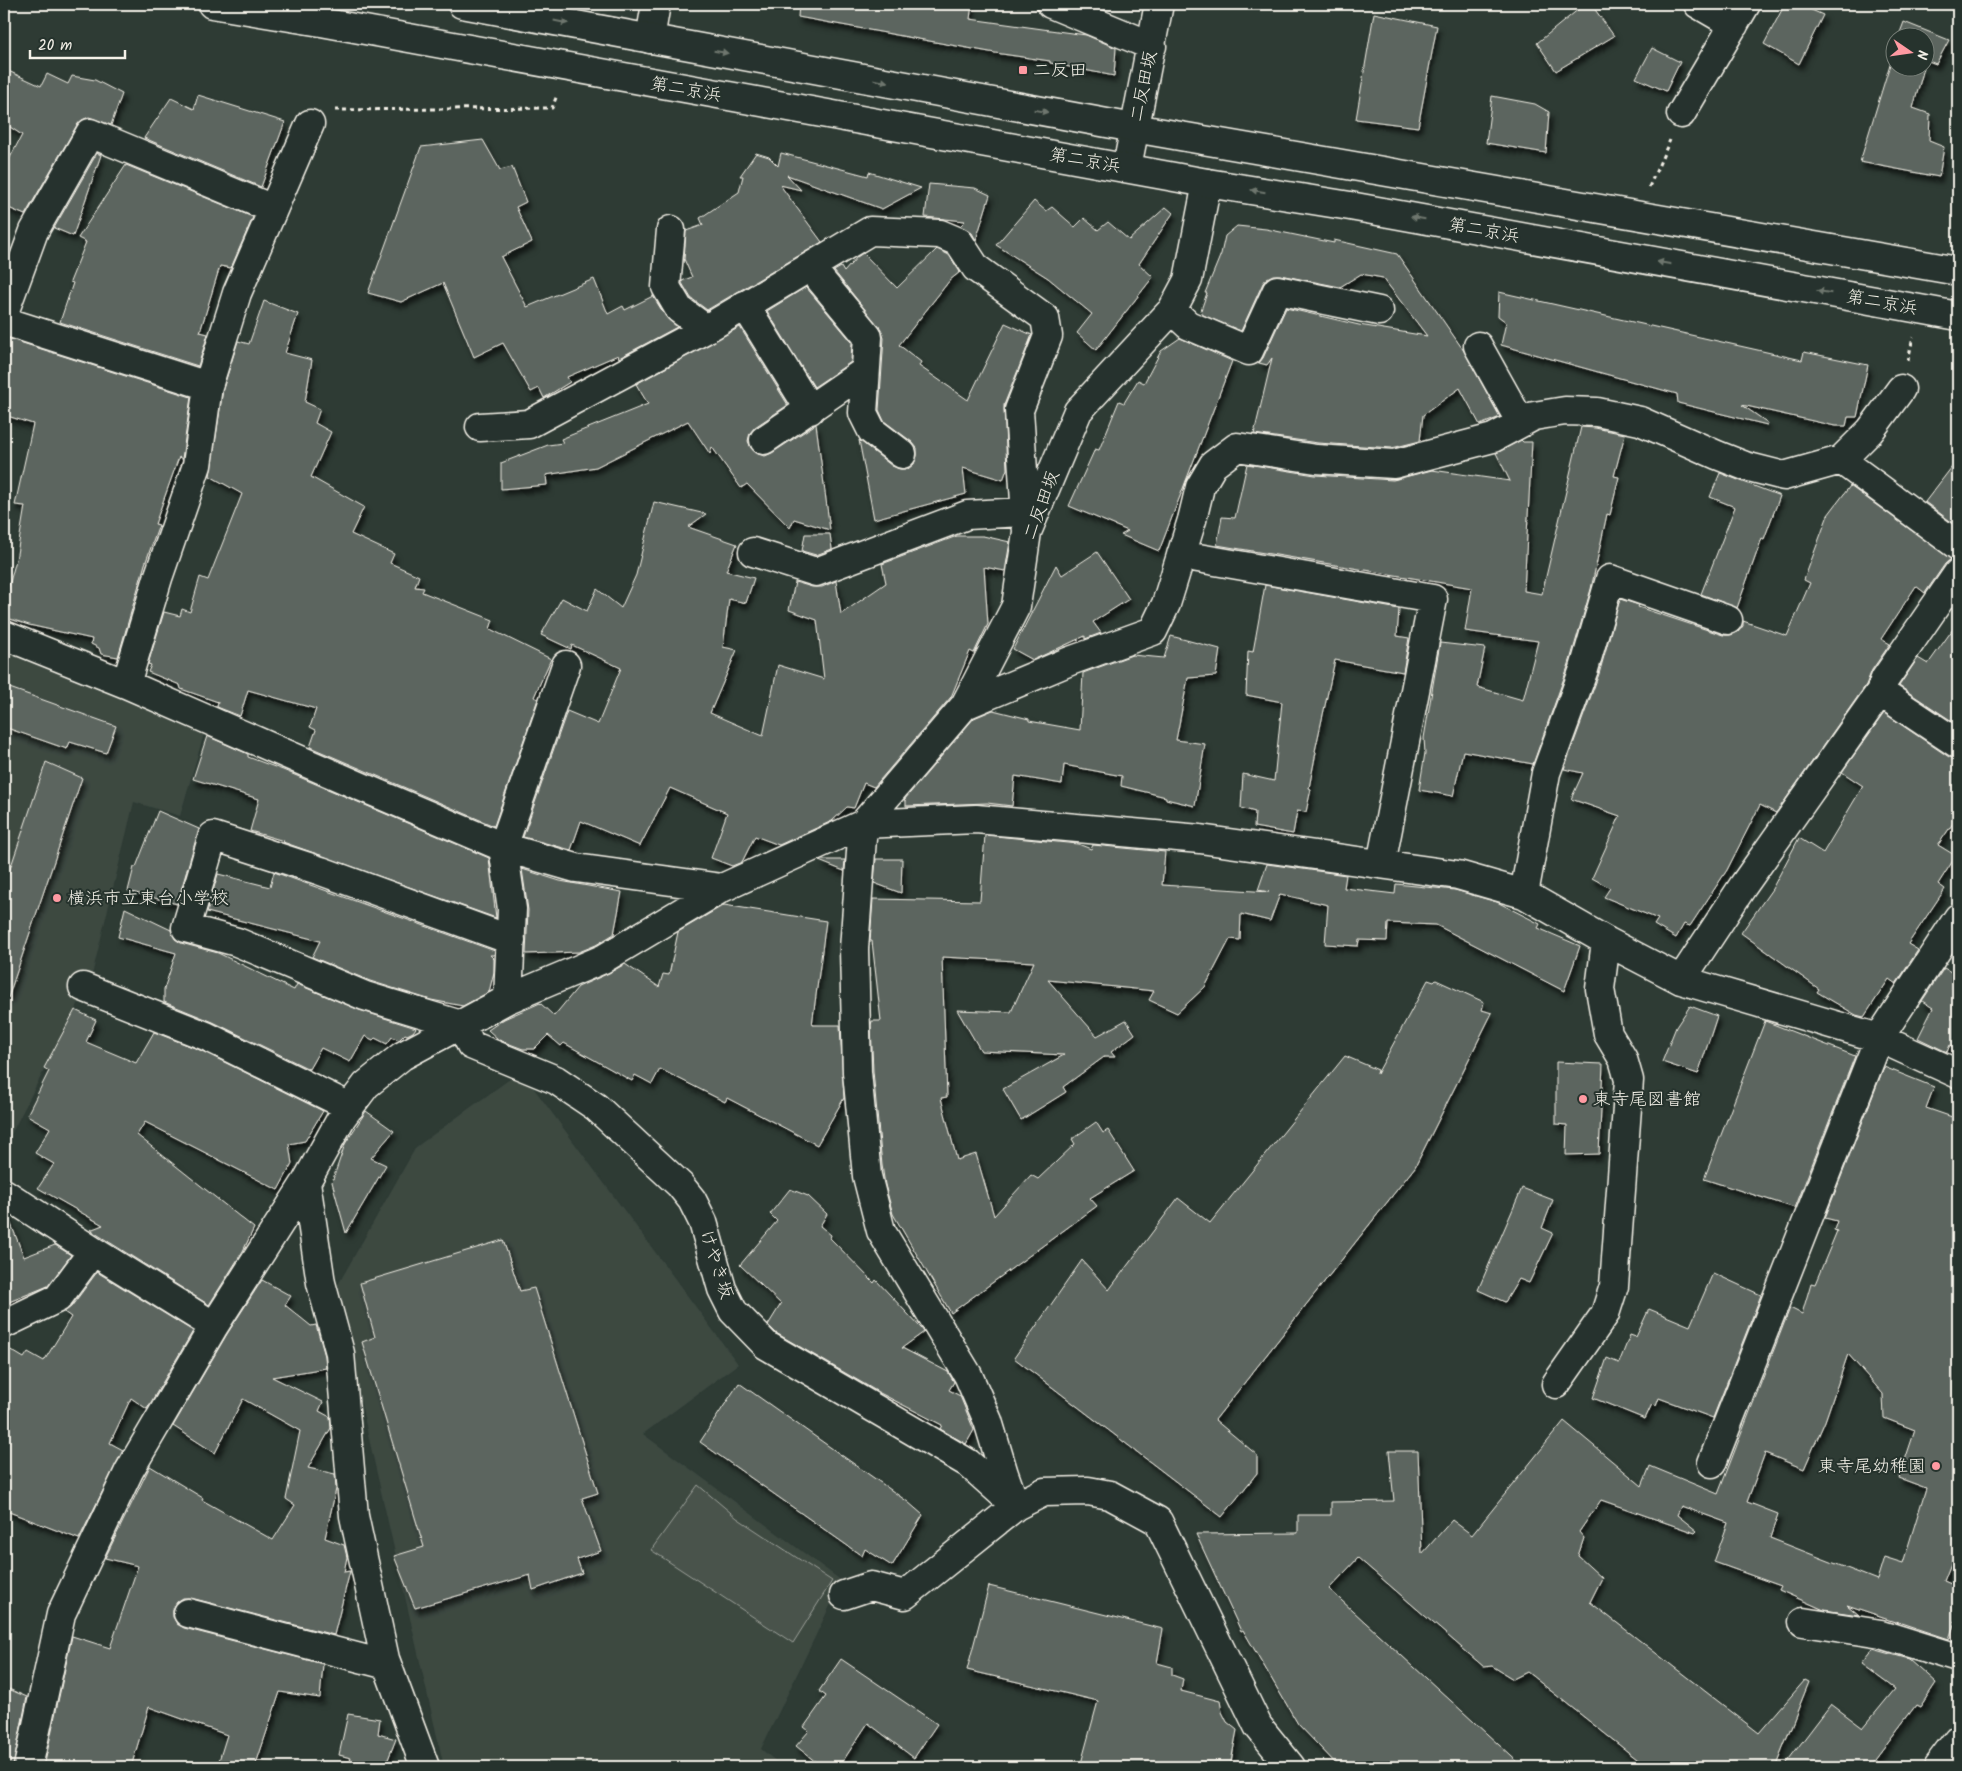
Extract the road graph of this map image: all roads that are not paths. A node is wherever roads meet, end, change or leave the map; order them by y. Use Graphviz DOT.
graph roads {
  1 [pos="212,4"];
  2 [pos="462,4"];
  3 [pos="656,4"];
  4 [pos="1051,4"];
  5 [pos="1159,4"];
  6 [pos="1698,4"];
  7 [pos="1740,14"];
  8 [pos="650,39"];
  9 [pos="1152,46"];
  10 [pos="1681,114"];
  11 [pos="310,124"];
  12 [pos="1134,128"];
  13 [pos="1127,167"];
  14 [pos="1207,183"];
  15 [pos="273,209"];
  16 [pos="671,230"];
  17 [pos="810,266"];
  18 [pos="1958,269"];
  19 [pos="745,305"];
  20 [pos="1172,310"];
  21 [pos="1379,311"];
  22 [pos="4,312"];
  23 [pos="1958,316"];
  24 [pos="4,321"];
  25 [pos="706,329"];
  26 [pos="1478,346"];
  27 [pos="865,371"];
  28 [pos="208,386"];
  29 [pos="1901,389"];
  30 [pos="810,410"];
  31 [pos="1521,423"];
  32 [pos="480,427"];
  33 [pos="764,440"];
  34 [pos="902,454"];
  35 [pos="1841,460"];
  36 [pos="1027,522"];
  37 [pos="1958,546"];
  38 [pos="752,552"];
  39 [pos="1181,556"];
  40 [pos="1958,573"];
  41 [pos="1728,620"];
  42 [pos="4,635"];
  43 [pos="566,665"];
  44 [pos="126,684"];
  45 [pos="1880,692"];
  46 [pos="965,705"];
  47 [pos="1958,744"];
  48 [pos="863,824"];
  49 [pos="503,847"];
  50 [pos="1381,864"];
  51 [pos="722,888"];
  52 [pos="1524,894"];
  53 [pos="1958,918"];
  54 [pos="510,940"];
  55 [pos="1606,941"];
  56 [pos="1681,980"];
  57 [pos="83,987"];
  58 [pos="508,999"];
  59 [pos="461,1025"];
  60 [pos="1879,1038"];
  61 [pos="1958,1074"];
  62 [pos="350,1107"];
  63 [pos="306,1182"];
  64 [pos="4,1193"];
  65 [pos="93,1251"];
  66 [pos="4,1324"];
  67 [pos="214,1326"];
  68 [pos="1556,1384"];
  69 [pos="1712,1464"];
  70 [pos="1016,1506"];
  71 [pos="844,1596"];
  72 [pos="188,1613"];
  73 [pos="1803,1622"];
  74 [pos="1958,1658"];
  75 [pos="387,1665"];
  76 [pos="1958,1739"];
  77 [pos="28,1767"];
  78 [pos="425,1767"];
  79 [pos="1291,1767"];
  80 [pos="1937,1767"];
  1 -- 13 [label="main road, 第二京浜"];
  2 -- 8 [label="main road, one-way"];
  3 -- 8 [label="main road"];
  4 -- 9 [label="main road"];
  5 -- 9 [label="main road, 二反田坂"];
  6 -- 7 [label="main road"];
  7 -- 10 [label="main road"];
  8 -- 12 [label="main road, one-way"];
  9 -- 12 [label="main road, 二反田坂"];
  11 -- 15 [label="main road"];
  12 -- 13 [label="main road, 二反田坂"];
  12 -- 18 [label="main road"];
  13 -- 14 [label="main road, 第二京浜"];
  14 -- 20 [label="main road, 二反田坂"];
  23 -- 14 [label="main road, 第二京浜, one-way"];
  15 -- 22 [label="main road"];
  15 -- 28 [label="main road"];
  16 -- 25 [label="main road"];
  17 -- 19 [label="main road"];
  17 -- 27 [label="main road"];
  17 -- 36 [label="main road"];
  19 -- 25 [label="main road"];
  19 -- 30 [label="main road"];
  20 -- 21 [label="main road"];
  20 -- 36 [label="main road, 二反田坂"];
  24 -- 28 [label="main road"];
  25 -- 32 [label="main road"];
  26 -- 31 [label="main road"];
  27 -- 30 [label="main road"];
  27 -- 34 [label="main road"];
  28 -- 44 [label="main road"];
  29 -- 35 [label="main road"];
  30 -- 33 [label="main road"];
  31 -- 35 [label="main road"];
  31 -- 39 [label="main road"];
  35 -- 37 [label="main road"];
  36 -- 38 [label="main road"];
  36 -- 46 [label="main road, 二反田坂"];
  39 -- 46 [label="main road"];
  39 -- 50 [label="main road"];
  40 -- 45 [label="main road"];
  41 -- 52 [label="main road"];
  42 -- 44 [label="main road"];
  43 -- 49 [label="main road"];
  44 -- 49 [label="main road"];
  45 -- 47 [label="main road"];
  45 -- 56 [label="main road"];
  46 -- 48 [label="main road, 二反田坂"];
  48 -- 50 [label="main road"];
  48 -- 51 [label="main road"];
  48 -- 70 [label="main road"];
  49 -- 51 [label="main road"];
  49 -- 54 [label="main road"];
  50 -- 52 [label="main road"];
  51 -- 58 [label="main road"];
  52 -- 55 [label="main road"];
  53 -- 60 [label="main road"];
  54 -- 58 [label="main road"];
  54 -- 59 [label="main road"];
  55 -- 56 [label="main road"];
  55 -- 68 [label="main road"];
  56 -- 60 [label="main road"];
  57 -- 62 [label="main road"];
  58 -- 59 [label="main road"];
  59 -- 62 [label="main road"];
  59 -- 70 [label="main road, けやき坂"];
  60 -- 61 [label="main road"];
  60 -- 69 [label="main road"];
  62 -- 63 [label="main road"];
  63 -- 67 [label="main road"];
  63 -- 75 [label="main road"];
  64 -- 65 [label="main road"];
  65 -- 66 [label="main road"];
  65 -- 67 [label="main road"];
  67 -- 77 [label="main road"];
  70 -- 71 [label="main road"];
  70 -- 79 [label="main road"];
  72 -- 75 [label="main road"];
  73 -- 74 [label="main road"];
  75 -- 78 [label="main road"];
  76 -- 80 [label="main road"];
}
